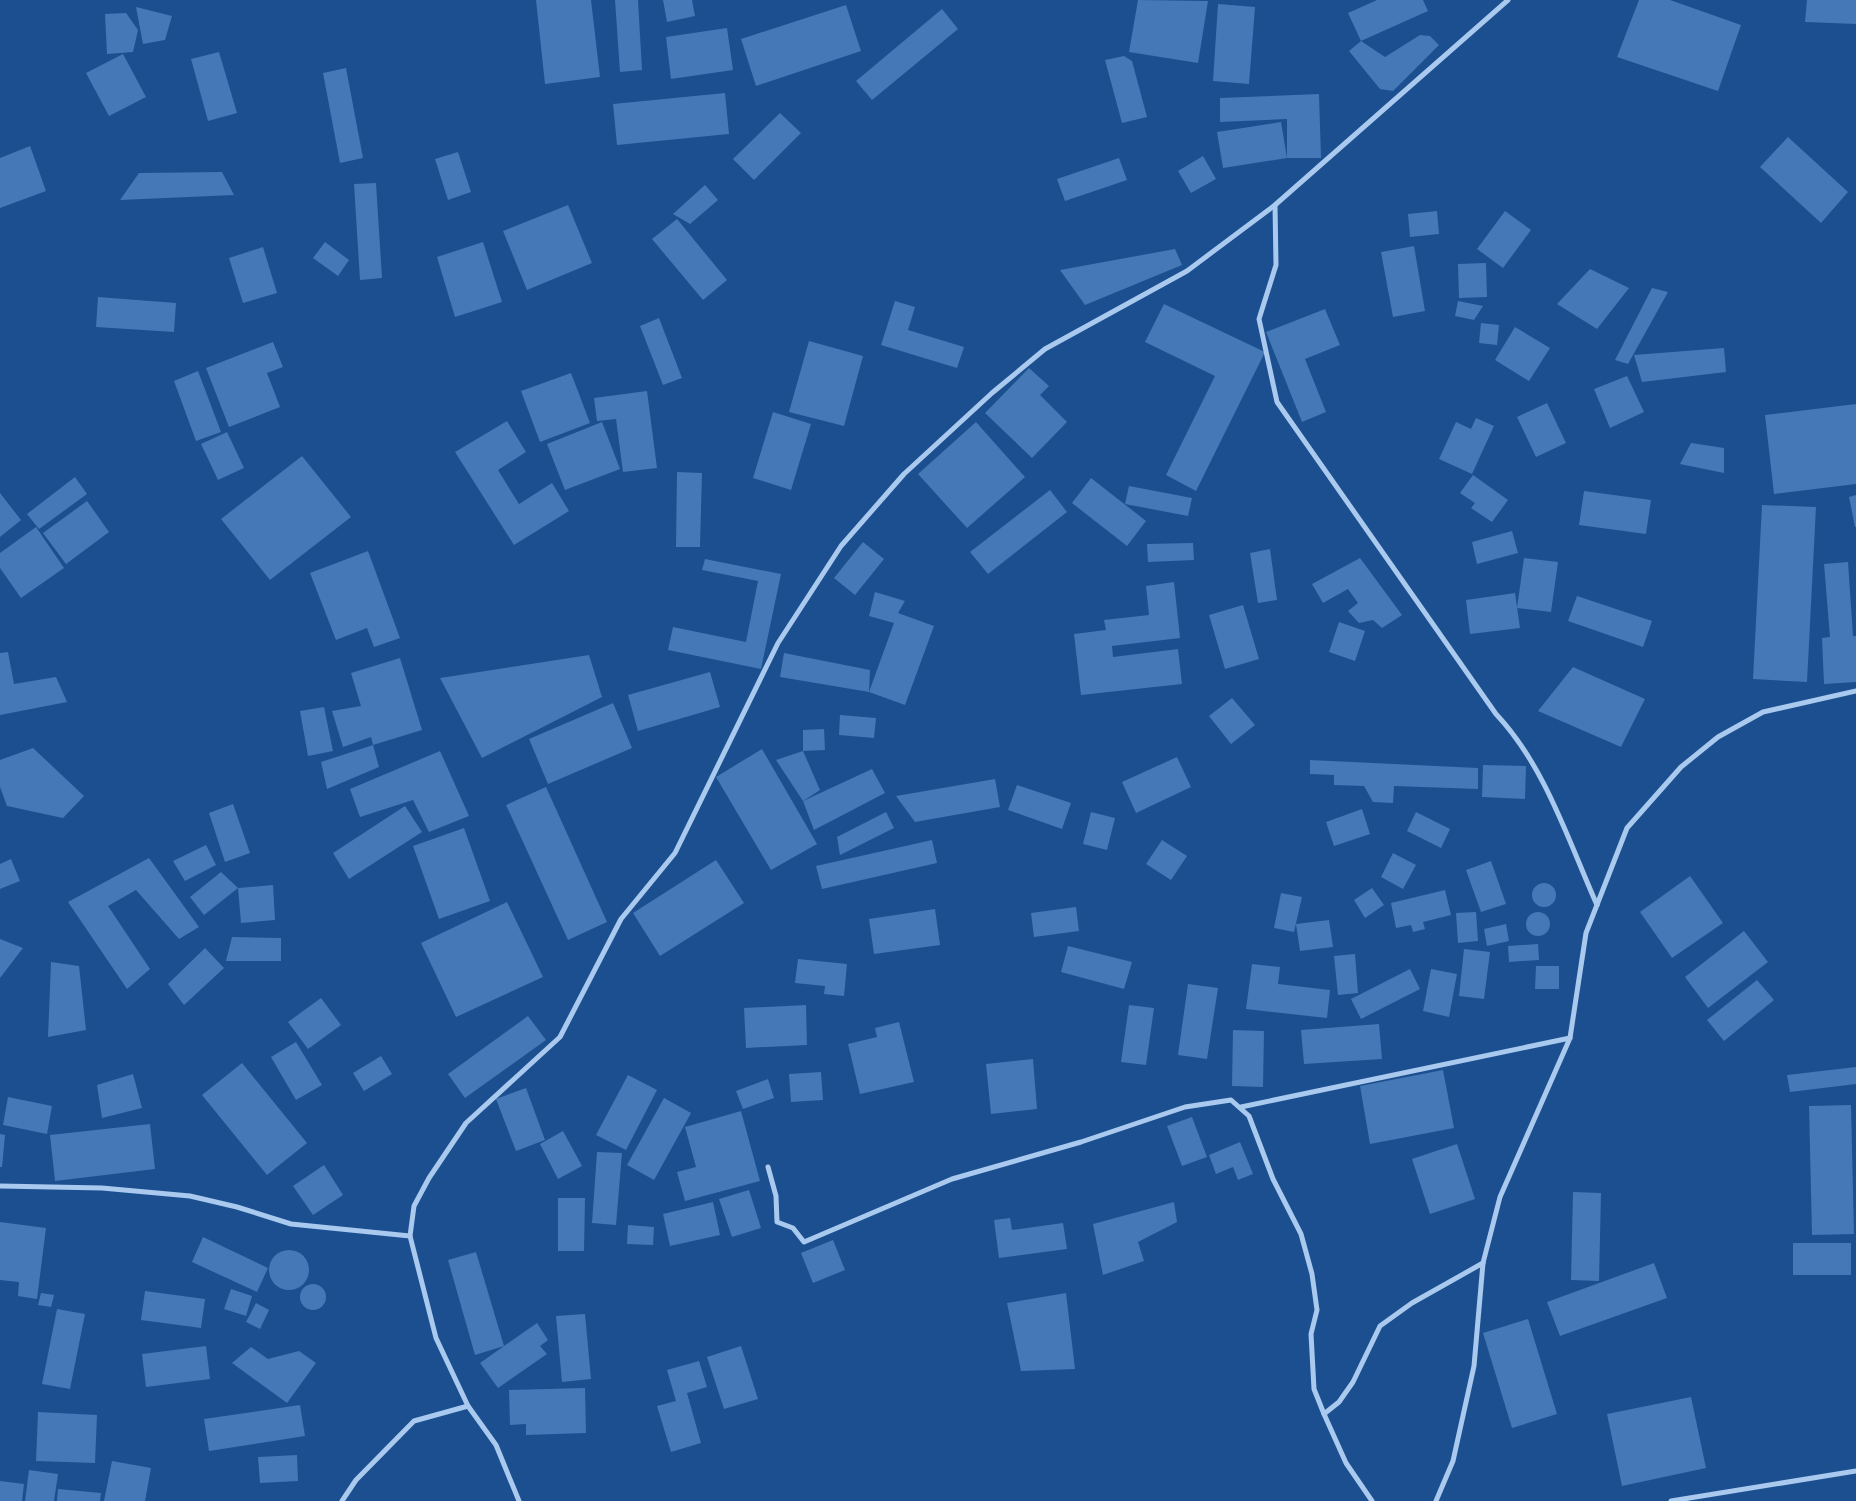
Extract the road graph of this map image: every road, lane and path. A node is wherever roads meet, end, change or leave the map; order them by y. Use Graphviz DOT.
graph roads {
  1 [pos="1508,0"];
  2 [pos="1275,205"];
  3 [pos="1856,691"];
  4 [pos="1597,905"];
  5 [pos="1570,1038"];
  6 [pos="1241,1107"];
  7 [pos="768,1167"];
  8 [pos="0,1186"];
  9 [pos="410,1236"];
  10 [pos="1483,1263"];
  11 [pos="468,1406"];
  12 [pos="1324,1414"];
  13 [pos="1856,1471"];
  14 [pos="342,1501"];
  15 [pos="519,1501"];
  16 [pos="1372,1501"];
  17 [pos="1436,1501"];
  18 [pos="1671,1501"];
  1 -- 2 [label="street"];
  2 -- 4 [label="street"];
  2 -- 9 [label="street"];
  3 -- 4 [label="street"];
  4 -- 5 [label="street"];
  5 -- 6 [label="street"];
  5 -- 10 [label="street"];
  6 -- 7 [label="street"];
  6 -- 12 [label="street"];
  8 -- 9 [label="street"];
  9 -- 11 [label="street"];
  10 -- 12 [label="street"];
  10 -- 17 [label="street"];
  11 -- 14 [label="street"];
  11 -- 15 [label="street"];
  12 -- 16 [label="street"];
  13 -- 18 [label="street"];
}
